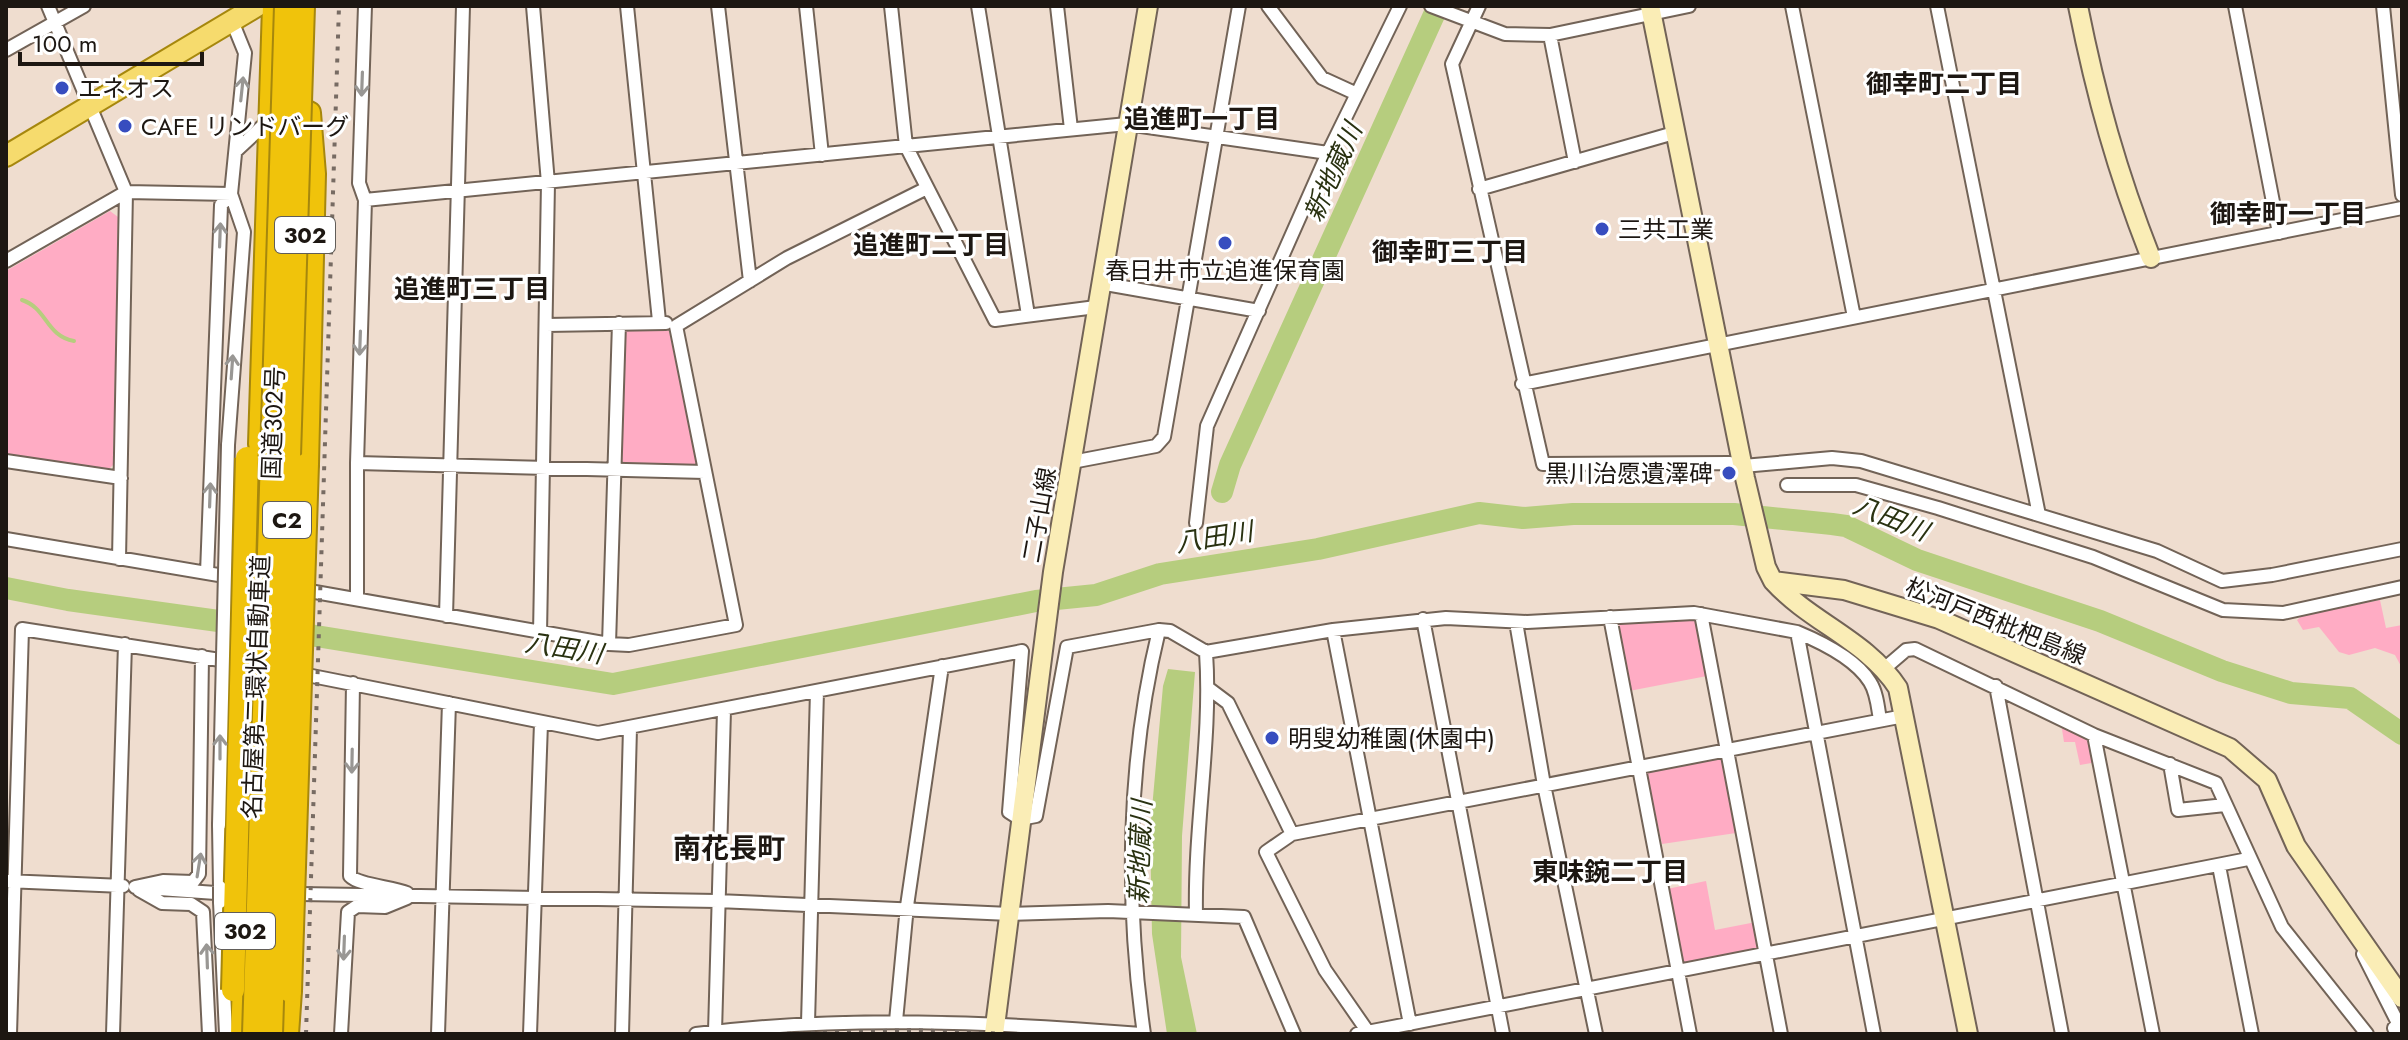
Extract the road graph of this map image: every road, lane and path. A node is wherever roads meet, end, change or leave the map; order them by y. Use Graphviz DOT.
graph roads {
  1 [pos="48,6"];
  2 [pos="84,6"];
  3 [pos="257,6"];
  4 [pos="274,6"];
  5 [pos="286,6"];
  6 [pos="303,6"];
  7 [pos="313,6"];
  8 [pos="365,6"];
  9 [pos="463,6"];
  10 [pos="533,6"];
  11 [pos="627,6"];
  12 [pos="718,6"];
  13 [pos="806,6"];
  14 [pos="891,6"];
  15 [pos="978,6"];
  16 [pos="1057,6"];
  17 [pos="1148,6"];
  18 [pos="1239,6"];
  19 [pos="1268,6"];
  20 [pos="1400,6"];
  21 [pos="1431,6"];
  22 [pos="1479,6"];
  23 [pos="1689,6"];
  24 [pos="1792,6"];
  25 [pos="1937,6"];
  26 [pos="2078,6"];
  27 [pos="2235,6"];
  28 [pos="2383,6"];
  29 [pos="1651,10"];
  30 [pos="232,21"];
  31 [pos="55,22"];
  32 [pos="1471,24"];
  33 [pos="1550,35"];
  34 [pos="6,50"];
  35 [pos="1357,94"];
  36 [pos="90,107"];
  37 [pos="270,120"];
  38 [pos="1127,124"];
  39 [pos="1071,129"];
  40 [pos="1674,133"];
  41 [pos="999,135"];
  42 [pos="1215,139"];
  43 [pos="906,146"];
  44 [pos="1328,153"];
  45 [pos="235,154"];
  46 [pos="822,155"];
  47 [pos="6,156"];
  48 [pos="1575,162"];
  49 [pos="737,163"];
  50 [pos="643,173"];
  51 [pos="548,183"];
  52 [pos="927,188"];
  53 [pos="1479,189"];
  54 [pos="459,191"];
  55 [pos="126,192"];
  56 [pos="231,194"];
  57 [pos="2402,195"];
  58 [pos="365,200"];
  59 [pos="2402,208"];
  60 [pos="2279,233"];
  61 [pos="2151,258"];
  62 [pos="6,261"];
  63 [pos="750,281"];
  64 [pos="1100,283"];
  65 [pos="1994,290"];
  66 [pos="1187,299"];
  67 [pos="1096,307"];
  68 [pos="1259,311"];
  69 [pos="1028,315"];
  70 [pos="1854,317"];
  71 [pos="659,321"];
  72 [pos="619,323"];
  73 [pos="546,325"];
  74 [pos="676,326"];
  75 [pos="1717,345"];
  76 [pos="1522,384"];
  77 [pos="254,451"];
  78 [pos="6,461"];
  79 [pos="1072,462"];
  80 [pos="357,463"];
  81 [pos="302,464"];
  82 [pos="450,465"];
  83 [pos="544,466"];
  84 [pos="616,469"];
  85 [pos="705,472"];
  86 [pos="1744,472"];
  87 [pos="121,478"];
  88 [pos="1787,485"];
  89 [pos="2039,515"];
  90 [pos="1196,523"];
  91 [pos="6,539"];
  92 [pos="2402,549"];
  93 [pos="119,559"];
  94 [pos="207,573"];
  95 [pos="1770,574"];
  96 [pos="2402,587"];
  97 [pos="357,599"];
  98 [pos="1701,614"];
  99 [pos="446,616"];
  100 [pos="1610,617"];
  101 [pos="1423,619"];
  102 [pos="1516,622"];
  103 [pos="1159,630"];
  104 [pos="1333,630"];
  105 [pos="1797,632"];
  106 [pos="540,634"];
  107 [pos="125,644"];
  108 [pos="609,644"];
  109 [pos="1206,652"];
  110 [pos="202,656"];
  111 [pos="942,666"];
  112 [pos="1885,668"];
  113 [pos="353,683"];
  114 [pos="1996,686"];
  115 [pos="1208,688"];
  116 [pos="817,691"];
  117 [pos="13,699"];
  118 [pos="449,703"];
  119 [pos="724,710"];
  120 [pos="1904,716"];
  121 [pos="1880,720"];
  122 [pos="541,723"];
  123 [pos="630,728"];
  124 [pos="1814,732"];
  125 [pos="2094,735"];
  126 [pos="1727,749"];
  127 [pos="2170,764"];
  128 [pos="1639,767"];
  129 [pos="1544,785"];
  130 [pos="1457,803"];
  131 [pos="2225,805"];
  132 [pos="1020,819"];
  133 [pos="1369,820"];
  134 [pos="1292,834"];
  135 [pos="2248,859"];
  136 [pos="2219,866"];
  137 [pos="10,882"];
  138 [pos="2123,885"];
  139 [pos="118,886"];
  140 [pos="135,887"];
  141 [pos="224,894"];
  142 [pos="300,894"];
  143 [pos="414,895"];
  144 [pos="441,896"];
  145 [pos="534,898"];
  146 [pos="625,899"];
  147 [pos="717,901"];
  148 [pos="2037,901"];
  149 [pos="811,903"];
  150 [pos="907,906"];
  151 [pos="1010,914"];
  152 [pos="1192,914"];
  153 [pos="1135,915"];
  154 [pos="1944,919"];
  155 [pos="2359,935"];
  156 [pos="1854,938"];
  157 [pos="245,939"];
  158 [pos="1765,954"];
  159 [pos="222,968"];
  160 [pos="1678,972"];
  161 [pos="1587,989"];
  162 [pos="2402,998"];
  163 [pos="1498,1008"];
  164 [pos="224,1009"];
  165 [pos="896,1021"];
  166 [pos="808,1023"];
  167 [pos="1410,1024"];
  168 [pos="995,1028"];
  169 [pos="209,1030"];
  170 [pos="715,1032"];
  171 [pos="1362,1033"];
  172 [pos="10,1034"];
  173 [pos="113,1034"];
  174 [pos="226,1034"];
  175 [pos="235,1034"];
  176 [pos="242,1034"];
  177 [pos="254,1034"];
  178 [pos="271,1034"];
  179 [pos="280,1034"];
  180 [pos="287,1034"];
  181 [pos="341,1034"];
  182 [pos="438,1034"];
  183 [pos="530,1034"];
  184 [pos="622,1034"];
  185 [pos="696,1034"];
  186 [pos="1143,1034"];
  187 [pos="1294,1034"];
  188 [pos="1503,1034"];
  189 [pos="1596,1034"];
  190 [pos="1690,1034"];
  191 [pos="1781,1034"];
  192 [pos="1874,1034"];
  193 [pos="1968,1034"];
  194 [pos="2062,1034"];
  195 [pos="2153,1034"];
  196 [pos="2252,1034"];
  197 [pos="2367,1034"];
  198 [pos="2397,1034"];
  1 -- 31 [label="street"];
  2 -- 31 [label="street"];
  3 -- 30 [label="main road"];
  4 -- 37 [label="highway, 302"];
  5 -- 177 [label="highway, 名古屋第二環状自動車道 / C2, bridge"];
  6 -- 178 [label="highway, 名古屋第二環状自動車道 / C2, bridge"];
  7 -- 81 [label="highway"];
  8 -- 58 [label="street, one-way"];
  9 -- 54 [label="street"];
  10 -- 51 [label="street"];
  11 -- 50 [label="street"];
  12 -- 49 [label="street"];
  13 -- 46 [label="street"];
  14 -- 43 [label="street"];
  15 -- 41 [label="street"];
  16 -- 39 [label="street"];
  17 -- 38 [label="street, 二子山線"];
  18 -- 42 [label="street"];
  19 -- 35 [label="street"];
  20 -- 35 [label="street"];
  21 -- 32 [label="street"];
  22 -- 32 [label="street"];
  23 -- 29 [label="street"];
  24 -- 70 [label="street"];
  25 -- 65 [label="street"];
  26 -- 61 [label="street"];
  27 -- 60 [label="street"];
  28 -- 57 [label="street"];
  29 -- 33 [label="street"];
  29 -- 40 [label="street"];
  30 -- 36 [label="main road"];
  45 -- 30 [label="street, one-way"];
  31 -- 34 [label="street"];
  31 -- 36 [label="street"];
  32 -- 33 [label="street"];
  32 -- 53 [label="street"];
  33 -- 48 [label="street"];
  35 -- 44 [label="street"];
  36 -- 47 [label="main road"];
  36 -- 55 [label="street"];
  37 -- 45 [label="street"];
  37 -- 77 [label="highway, 302"];
  38 -- 39 [label="street"];
  38 -- 42 [label="street"];
  38 -- 64 [label="street, 二子山線"];
  39 -- 41 [label="street"];
  40 -- 48 [label="street"];
  40 -- 75 [label="street"];
  41 -- 43 [label="street"];
  41 -- 69 [label="street"];
  42 -- 44 [label="street"];
  42 -- 66 [label="street"];
  43 -- 46 [label="street"];
  43 -- 52 [label="street"];
  44 -- 68 [label="street"];
  45 -- 56 [label="street"];
  46 -- 49 [label="street"];
  48 -- 53 [label="street"];
  49 -- 50 [label="street"];
  49 -- 63 [label="street"];
  50 -- 51 [label="street"];
  50 -- 71 [label="street"];
  51 -- 54 [label="street"];
  51 -- 73 [label="street"];
  52 -- 63 [label="street"];
  52 -- 69 [label="street"];
  53 -- 76 [label="street"];
  54 -- 58 [label="street"];
  54 -- 82 [label="street"];
  55 -- 56 [label="street"];
  55 -- 62 [label="street"];
  55 -- 87 [label="street"];
  94 -- 56 [label="street, one-way"];
  141 -- 56 [label="street, one-way, bridge"];
  58 -- 80 [label="street, one-way"];
  59 -- 60 [label="street"];
  60 -- 61 [label="street"];
  61 -- 65 [label="street"];
  63 -- 74 [label="street"];
  64 -- 66 [label="street"];
  64 -- 67 [label="street, 二子山線"];
  65 -- 70 [label="street"];
  65 -- 89 [label="street"];
  66 -- 68 [label="street"];
  66 -- 79 [label="street"];
  67 -- 69 [label="street"];
  67 -- 79 [label="street, 二子山線"];
  68 -- 90 [label="street"];
  70 -- 75 [label="street"];
  71 -- 72 [label="street"];
  71 -- 74 [label="street"];
  72 -- 73 [label="street"];
  72 -- 84 [label="street"];
  73 -- 83 [label="street"];
  74 -- 85 [label="street"];
  75 -- 76 [label="street"];
  75 -- 86 [label="street"];
  76 -- 86 [label="street"];
  77 -- 157 [label="highway, 国道302号 / 302"];
  77 -- 175 [label="highway, bridge"];
  78 -- 87 [label="street"];
  79 -- 132 [label="street, 二子山線"];
  80 -- 82 [label="street"];
  80 -- 97 [label="street"];
  81 -- 179 [label="highway, 国道302号 / 302"];
  81 -- 180 [label="highway, bridge"];
  82 -- 83 [label="street"];
  82 -- 99 [label="street"];
  83 -- 84 [label="street"];
  83 -- 106 [label="street"];
  84 -- 85 [label="street"];
  84 -- 108 [label="street"];
  85 -- 108 [label="street"];
  86 -- 89 [label="street"];
  86 -- 95 [label="street"];
  87 -- 93 [label="street"];
  88 -- 96 [label="street"];
  89 -- 92 [label="street"];
  91 -- 93 [label="street"];
  93 -- 94 [label="street"];
  94 -- 97 [label="street"];
  95 -- 112 [label="street"];
  95 -- 155 [label="street, 松河戸西枇杷島線"];
  97 -- 99 [label="street"];
  98 -- 100 [label="street"];
  98 -- 105 [label="street"];
  98 -- 126 [label="street"];
  99 -- 106 [label="street"];
  100 -- 102 [label="street"];
  100 -- 128 [label="street"];
  101 -- 102 [label="street"];
  101 -- 104 [label="street"];
  101 -- 130 [label="street"];
  102 -- 129 [label="street"];
  103 -- 109 [label="street"];
  103 -- 132 [label="street"];
  103 -- 153 [label="street"];
  104 -- 109 [label="street"];
  104 -- 133 [label="street"];
  105 -- 121 [label="street"];
  105 -- 124 [label="street"];
  106 -- 108 [label="street"];
  107 -- 110 [label="street"];
  107 -- 117 [label="street"];
  107 -- 139 [label="street"];
  109 -- 115 [label="street"];
  110 -- 113 [label="street"];
  140 -- 110 [label="street, one-way"];
  111 -- 116 [label="street"];
  111 -- 132 [label="street"];
  111 -- 150 [label="street"];
  112 -- 114 [label="street"];
  112 -- 120 [label="street"];
  113 -- 118 [label="street"];
  113 -- 143 [label="street, one-way"];
  114 -- 125 [label="street"];
  114 -- 148 [label="street"];
  115 -- 134 [label="street"];
  115 -- 152 [label="street"];
  116 -- 119 [label="street"];
  116 -- 149 [label="street"];
  117 -- 137 [label="street"];
  118 -- 122 [label="street"];
  118 -- 144 [label="street"];
  119 -- 123 [label="street"];
  119 -- 147 [label="street"];
  120 -- 121 [label="street"];
  120 -- 154 [label="street"];
  121 -- 124 [label="street"];
  122 -- 123 [label="street"];
  122 -- 145 [label="street"];
  123 -- 146 [label="street"];
  124 -- 126 [label="street"];
  124 -- 156 [label="street"];
  125 -- 127 [label="street"];
  125 -- 138 [label="street"];
  126 -- 128 [label="street"];
  126 -- 158 [label="street"];
  127 -- 131 [label="street"];
  127 -- 131 [label="street"];
  128 -- 129 [label="street"];
  128 -- 160 [label="street"];
  129 -- 130 [label="street"];
  129 -- 161 [label="street"];
  130 -- 133 [label="street"];
  130 -- 163 [label="street"];
  131 -- 135 [label="street"];
  132 -- 151 [label="street, 二子山線"];
  133 -- 134 [label="street"];
  133 -- 167 [label="street"];
  134 -- 171 [label="street"];
  135 -- 136 [label="street"];
  135 -- 197 [label="street"];
  136 -- 138 [label="street"];
  136 -- 196 [label="street"];
  137 -- 139 [label="street"];
  137 -- 172 [label="street"];
  138 -- 148 [label="street"];
  138 -- 195 [label="street"];
  139 -- 140 [label="street"];
  139 -- 173 [label="street"];
  140 -- 141 [label="street"];
  169 -- 140 [label="street, one-way"];
  141 -- 159 [label="street"];
  142 -- 143 [label="street"];
  143 -- 144 [label="street"];
  143 -- 181 [label="street, one-way"];
  144 -- 145 [label="street"];
  144 -- 182 [label="street"];
  145 -- 146 [label="street"];
  145 -- 183 [label="street"];
  146 -- 147 [label="street"];
  146 -- 184 [label="street"];
  147 -- 149 [label="street"];
  147 -- 170 [label="street"];
  148 -- 154 [label="street"];
  148 -- 194 [label="street"];
  149 -- 150 [label="street"];
  149 -- 166 [label="street"];
  150 -- 151 [label="street"];
  150 -- 165 [label="street"];
  151 -- 153 [label="street"];
  151 -- 168 [label="street, 二子山線"];
  152 -- 153 [label="street"];
  152 -- 187 [label="street"];
  153 -- 186 [label="street"];
  154 -- 156 [label="street"];
  154 -- 193 [label="street"];
  155 -- 162 [label="street, 松河戸西枇杷島線"];
  155 -- 198 [label="street"];
  156 -- 158 [label="street"];
  156 -- 192 [label="street"];
  157 -- 159 [label="street"];
  157 -- 176 [label="highway, 国道302号 / 302"];
  158 -- 160 [label="street"];
  158 -- 191 [label="street"];
  159 -- 164 [label="street"];
  160 -- 161 [label="street"];
  160 -- 190 [label="street"];
  161 -- 163 [label="street"];
  161 -- 189 [label="street"];
  163 -- 167 [label="street"];
  163 -- 188 [label="street"];
  164 -- 169 [label="street"];
  164 -- 174 [label="street"];
  165 -- 166 [label="street"];
  165 -- 168 [label="street"];
  166 -- 170 [label="street"];
  167 -- 171 [label="street"];
  168 -- 186 [label="street"];
  170 -- 185 [label="street"];
}
